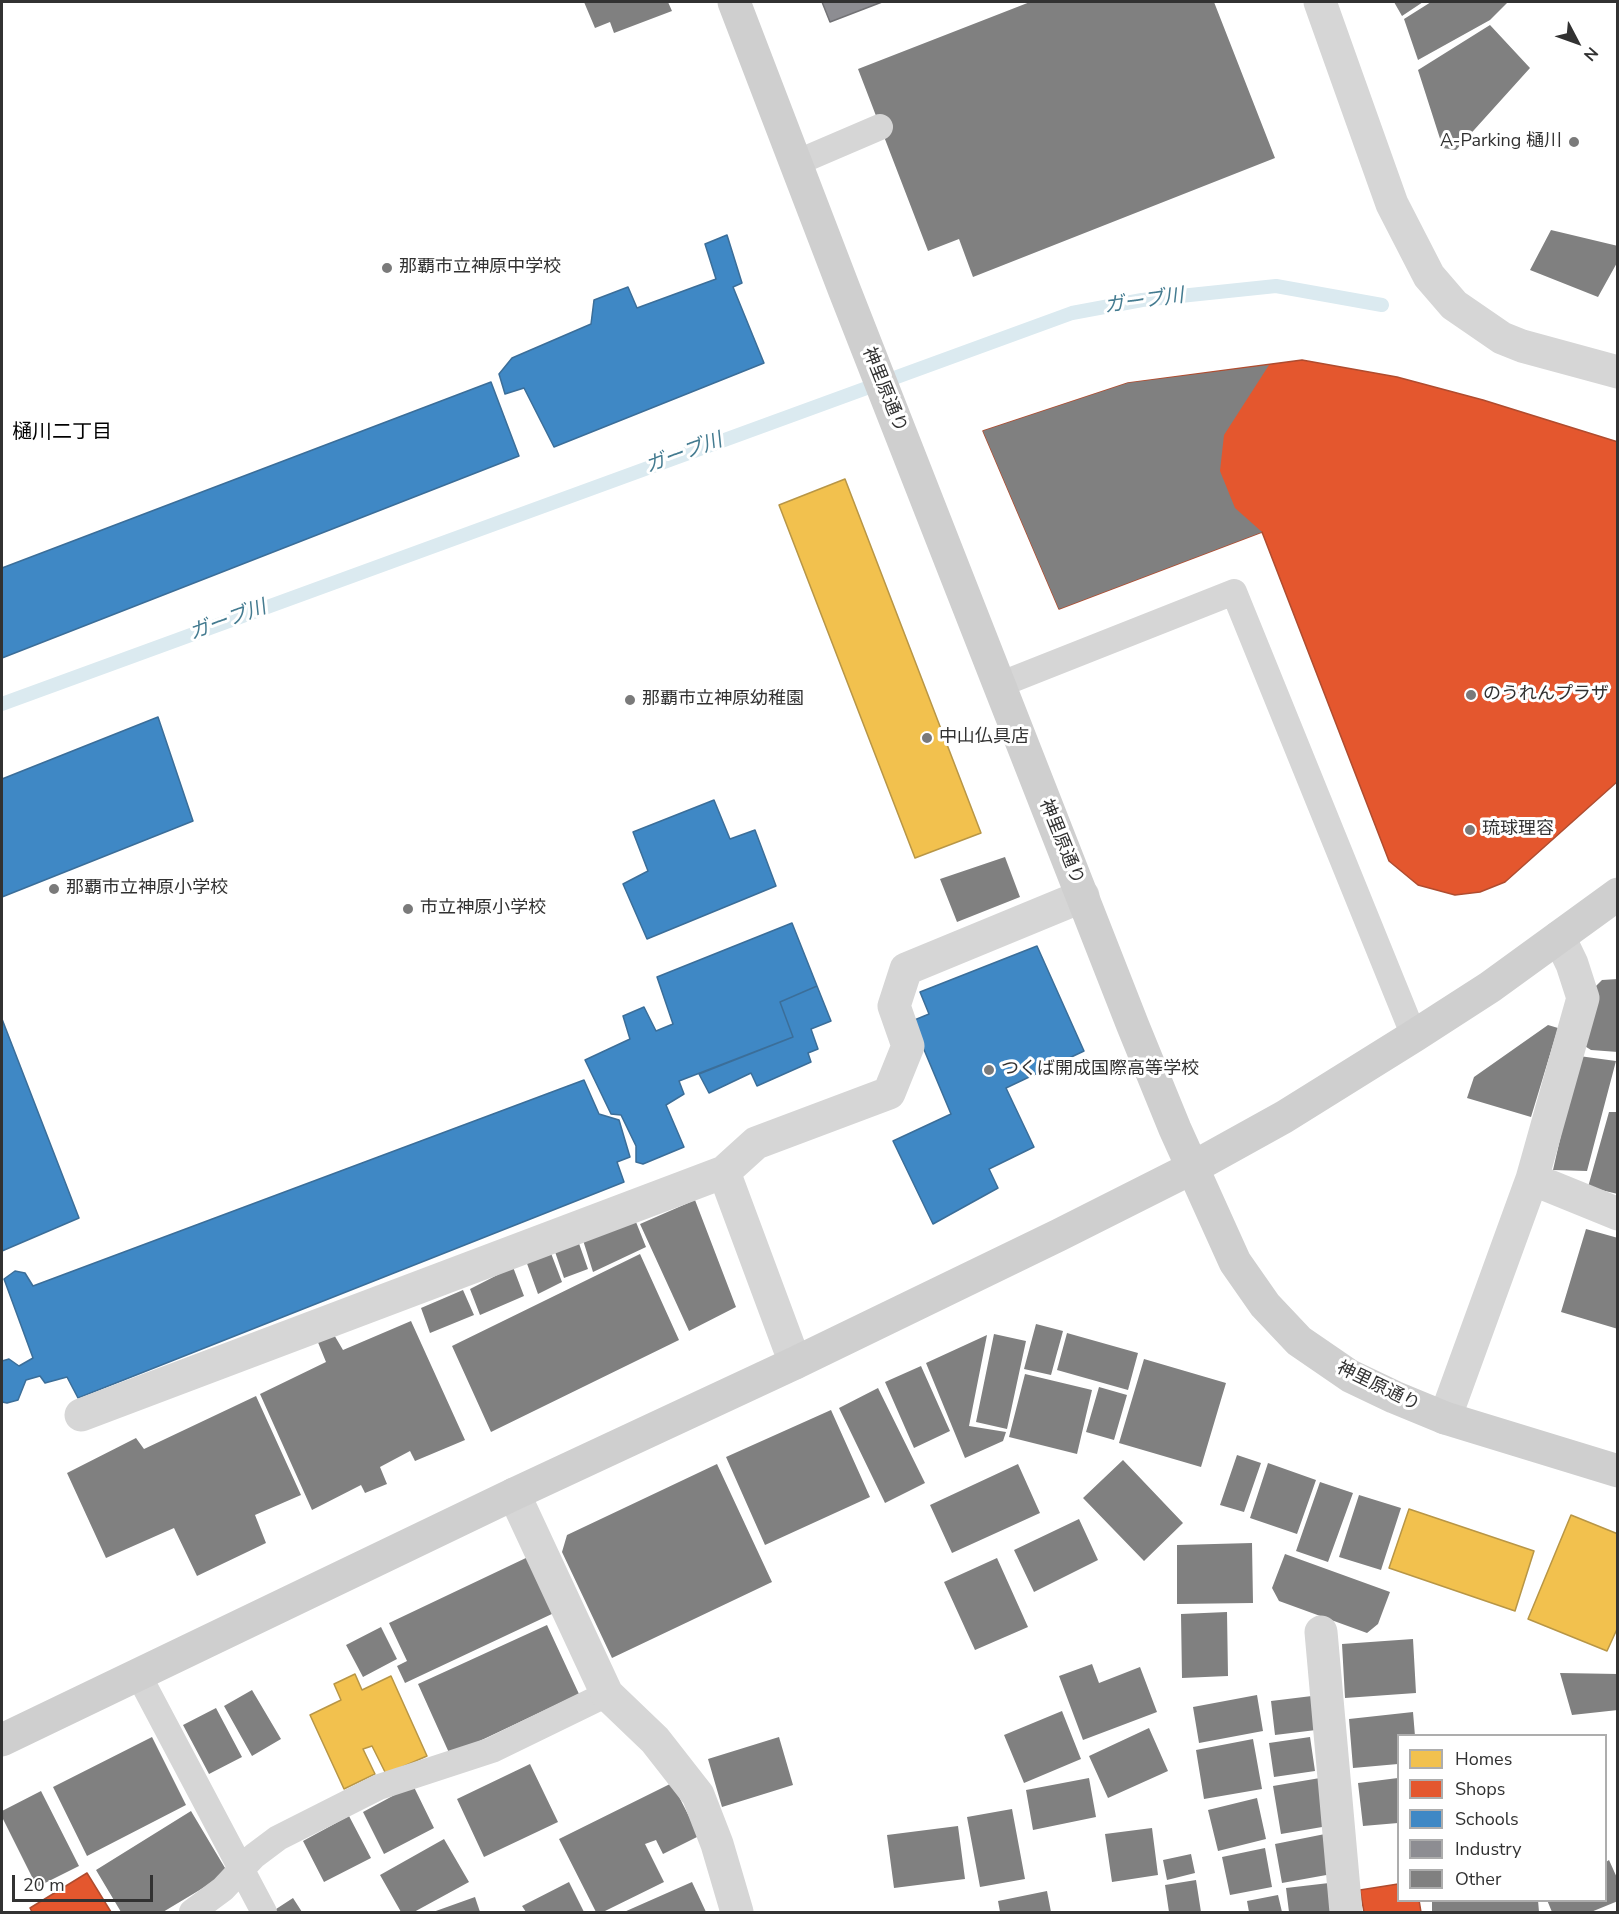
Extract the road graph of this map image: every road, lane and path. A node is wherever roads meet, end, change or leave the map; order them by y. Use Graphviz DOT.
graph roads {
  1 [pos="734,2"];
  2 [pos="1320,2"];
  3 [pos="880,127"];
  4 [pos="796,163"];
  5 [pos="1617,372"];
  6 [pos="999,685"];
  7 [pos="1617,894"];
  8 [pos="1083,896"];
  9 [pos="1560,937"];
  10 [pos="1414,1036"];
  11 [pos="1192,1168"];
  12 [pos="724,1172"];
  13 [pos="1532,1179"];
  14 [pos="1617,1214"];
  15 [pos="795,1363"];
  16 [pos="81,1414"];
  17 [pos="1445,1418"];
  18 [pos="1617,1472"];
  19 [pos="514,1494"];
  20 [pos="1321,1632"];
  21 [pos="138,1674"];
  22 [pos="607,1695"];
  23 [pos="2,1740"];
  24 [pos="242,1870"];
  25 [pos="192,1912"];
  26 [pos="264,1912"];
  27 [pos="737,1912"];
  28 [pos="1346,1912"];
  1 -- 4 [label="street, 神里原通り"];
  2 -- 5 [label="street"];
  3 -- 4 [label="lane"];
  4 -- 6 [label="street, 神里原通り"];
  6 -- 8 [label="street, 神里原通り"];
  6 -- 10 [label="lane"];
  7 -- 9 [label="street"];
  8 -- 11 [label="street, 神里原通り"];
  8 -- 12 [label="street"];
  9 -- 10 [label="street"];
  9 -- 13 [label="street"];
  10 -- 11 [label="street"];
  11 -- 15 [label="street"];
  11 -- 17 [label="street, 神里原通り"];
  12 -- 15 [label="street"];
  12 -- 16 [label="street"];
  13 -- 14 [label="street"];
  13 -- 17 [label="street"];
  15 -- 19 [label="street"];
  17 -- 18 [label="street, 神里原通り"];
  19 -- 21 [label="street"];
  19 -- 22 [label="street"];
  20 -- 28 [label="street"];
  21 -- 23 [label="street"];
  21 -- 24 [label="lane"];
  22 -- 24 [label="lane"];
  22 -- 27 [label="street"];
  24 -- 25 [label="lane"];
  24 -- 26 [label="lane"];
}
